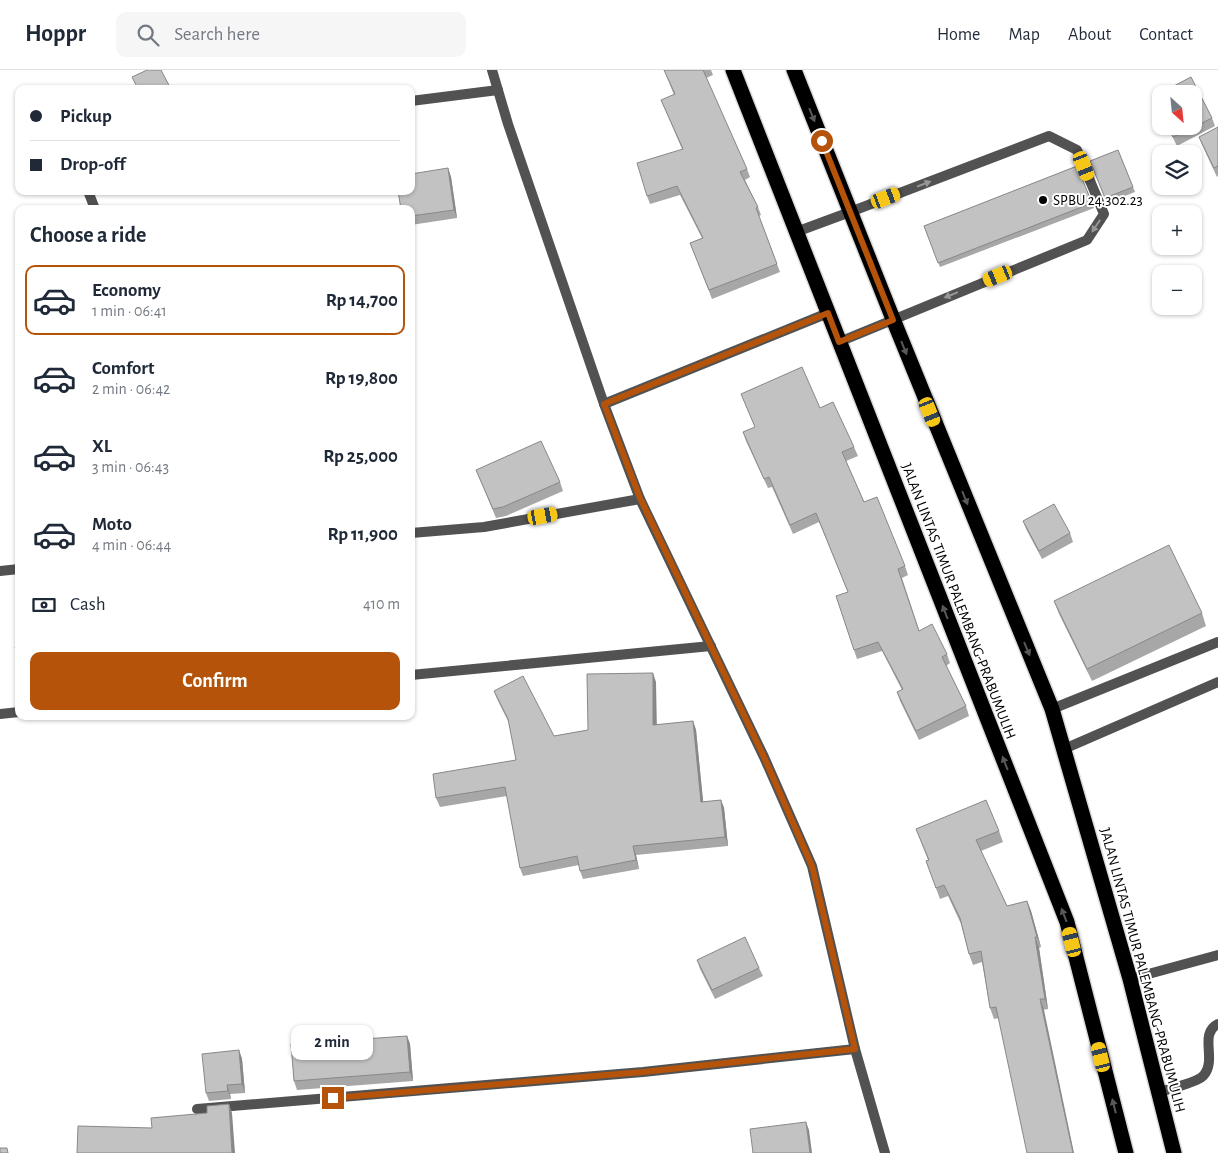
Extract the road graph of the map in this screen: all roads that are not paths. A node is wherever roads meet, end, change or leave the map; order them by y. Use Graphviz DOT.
graph roads {
  1 [pos="492,70"];
  2 [pos="732,70"];
  3 [pos="794,70"];
  4 [pos="498,90"];
  5 [pos="415,100"];
  6 [pos="850,212"];
  7 [pos="796,232"];
  8 [pos="828,313"];
  9 [pos="893,320"];
  10 [pos="839,342"];
  11 [pos="604,404"];
  12 [pos="640,498"];
  13 [pos="415,533"];
  14 [pos="15,570"];
  15 [pos="0,571"];
  16 [pos="1218,642"];
  17 [pos="711,646"];
  18 [pos="415,675"];
  19 [pos="1218,682"];
  20 [pos="1052,708"];
  21 [pos="15,712"];
  22 [pos="0,714"];
  23 [pos="1064,749"];
  24 [pos="1218,955"];
  25 [pos="1130,979"];
  26 [pos="1218,1024"];
  27 [pos="855,1049"];
  28 [pos="1158,1092"];
  29 [pos="198,1109"];
  30 [pos="885,1153"];
  31 [pos="1126,1153"];
  32 [pos="1174,1153"];
  1 -- 4 [label="street"];
  2 -- 7 [label="highway, JALAN LINTAS TIMUR PALEMBANG-PRABUMULIH"];
  3 -- 6 [label="highway, JALAN LINTAS TIMUR PALEMBANG-PRABUMULIH, one-way"];
  4 -- 5 [label="street"];
  4 -- 11 [label="street"];
  6 -- 7 [label="street"];
  6 -- 9 [label="highway, JALAN LINTAS TIMUR PALEMBANG-PRABUMULIH"];
  6 -- 9 [label="street, one-way"];
  7 -- 8 [label="highway, JALAN LINTAS TIMUR PALEMBANG-PRABUMULIH"];
  8 -- 10 [label="highway, JALAN LINTAS TIMUR PALEMBANG-PRABUMULIH"];
  8 -- 11 [label="street"];
  9 -- 10 [label="street"];
  9 -- 20 [label="highway, JALAN LINTAS TIMUR PALEMBANG-PRABUMULIH, one-way"];
  31 -- 10 [label="highway, JALAN LINTAS TIMUR PALEMBANG-PRABUMULIH, one-way"];
  11 -- 12 [label="street"];
  12 -- 13 [label="street"];
  12 -- 17 [label="street"];
  14 -- 15 [label="street"];
  16 -- 20 [label="street"];
  17 -- 18 [label="street"];
  17 -- 27 [label="street"];
  19 -- 23 [label="street"];
  20 -- 23 [label="highway, JALAN LINTAS TIMUR PALEMBANG-PRABUMULIH"];
  21 -- 22 [label="street"];
  23 -- 25 [label="highway, JALAN LINTAS TIMUR PALEMBANG-PRABUMULIH"];
  24 -- 25 [label="street"];
  25 -- 28 [label="highway, JALAN LINTAS TIMUR PALEMBANG-PRABUMULIH"];
  26 -- 28 [label="street"];
  27 -- 29 [label="street"];
  27 -- 30 [label="street"];
  28 -- 32 [label="highway, JALAN LINTAS TIMUR PALEMBANG-PRABUMULIH"];
}
